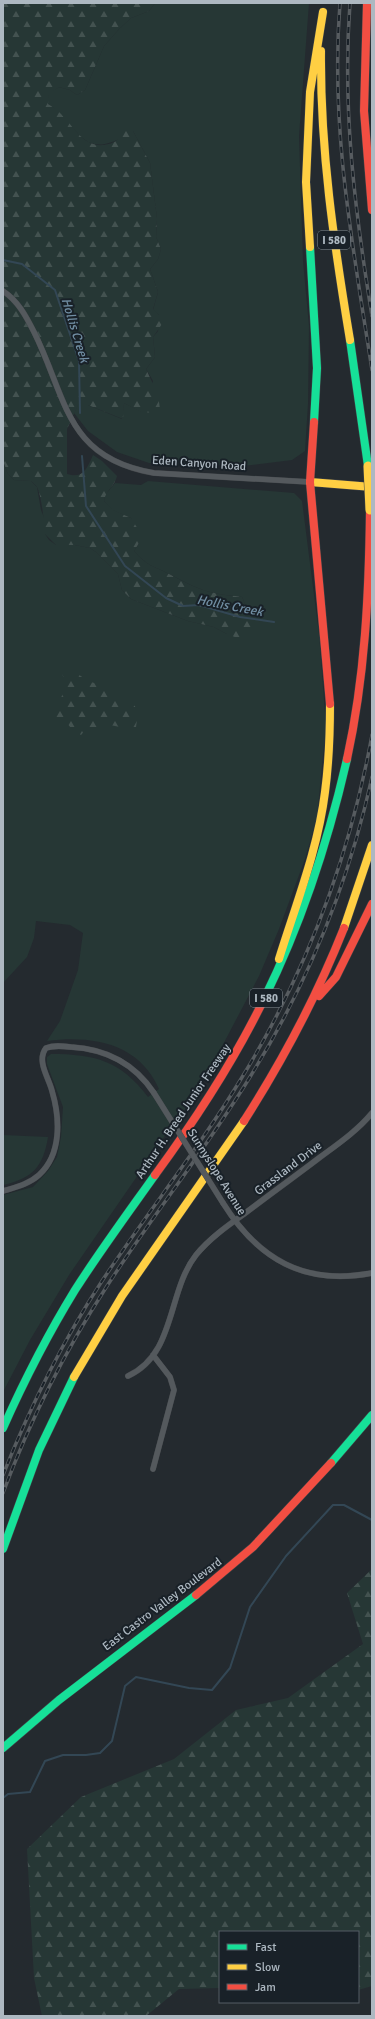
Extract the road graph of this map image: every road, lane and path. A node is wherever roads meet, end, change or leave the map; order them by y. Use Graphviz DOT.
graph roads {
  1 [pos="368,3"];
  2 [pos="324,8"];
  3 [pos="372,39"];
  4 [pos="372,210"];
  5 [pos="3,291"];
  6 [pos="310,482"];
  7 [pos="372,487"];
  8 [pos="372,845"];
  9 [pos="372,904"];
  10 [pos="267,998"];
  11 [pos="312,1004"];
  12 [pos="372,1113"];
  13 [pos="3,1191"];
  14 [pos="234,1221"];
  15 [pos="372,1273"];
  16 [pos="153,1355"];
  17 [pos="128,1376"];
  18 [pos="372,1415"];
  19 [pos="3,1428"];
  20 [pos="154,1468"];
  21 [pos="3,1549"];
  22 [pos="3,1748"];
  1 -- 3 [label="main road"];
  1 -- 4 [label="main road"];
  2 -- 6 [label="main road"];
  2 -- 10 [label="main road, Arthur H. Breed Junior Freeway / I 580, bridge"];
  5 -- 6 [label="street, Eden Canyon Road"];
  6 -- 7 [label="main road, Eden Canyon Road"];
  6 -- 10 [label="main road"];
  8 -- 11 [label="main road"];
  9 -- 11 [label="main road"];
  10 -- 19 [label="main road, Arthur H. Breed Junior Freeway / I 580"];
  11 -- 21 [label="main road"];
  12 -- 14 [label="street, Grassland Drive"];
  13 -- 14 [label="street, Sunnyslope Avenue, bridge"];
  14 -- 15 [label="street, Sunnyslope Avenue"];
  14 -- 16 [label="street, Grassland Drive"];
  16 -- 17 [label="street, Grassland Drive"];
  16 -- 20 [label="street"];
  18 -- 22 [label="main road, East Castro Valley Boulevard"];
}
